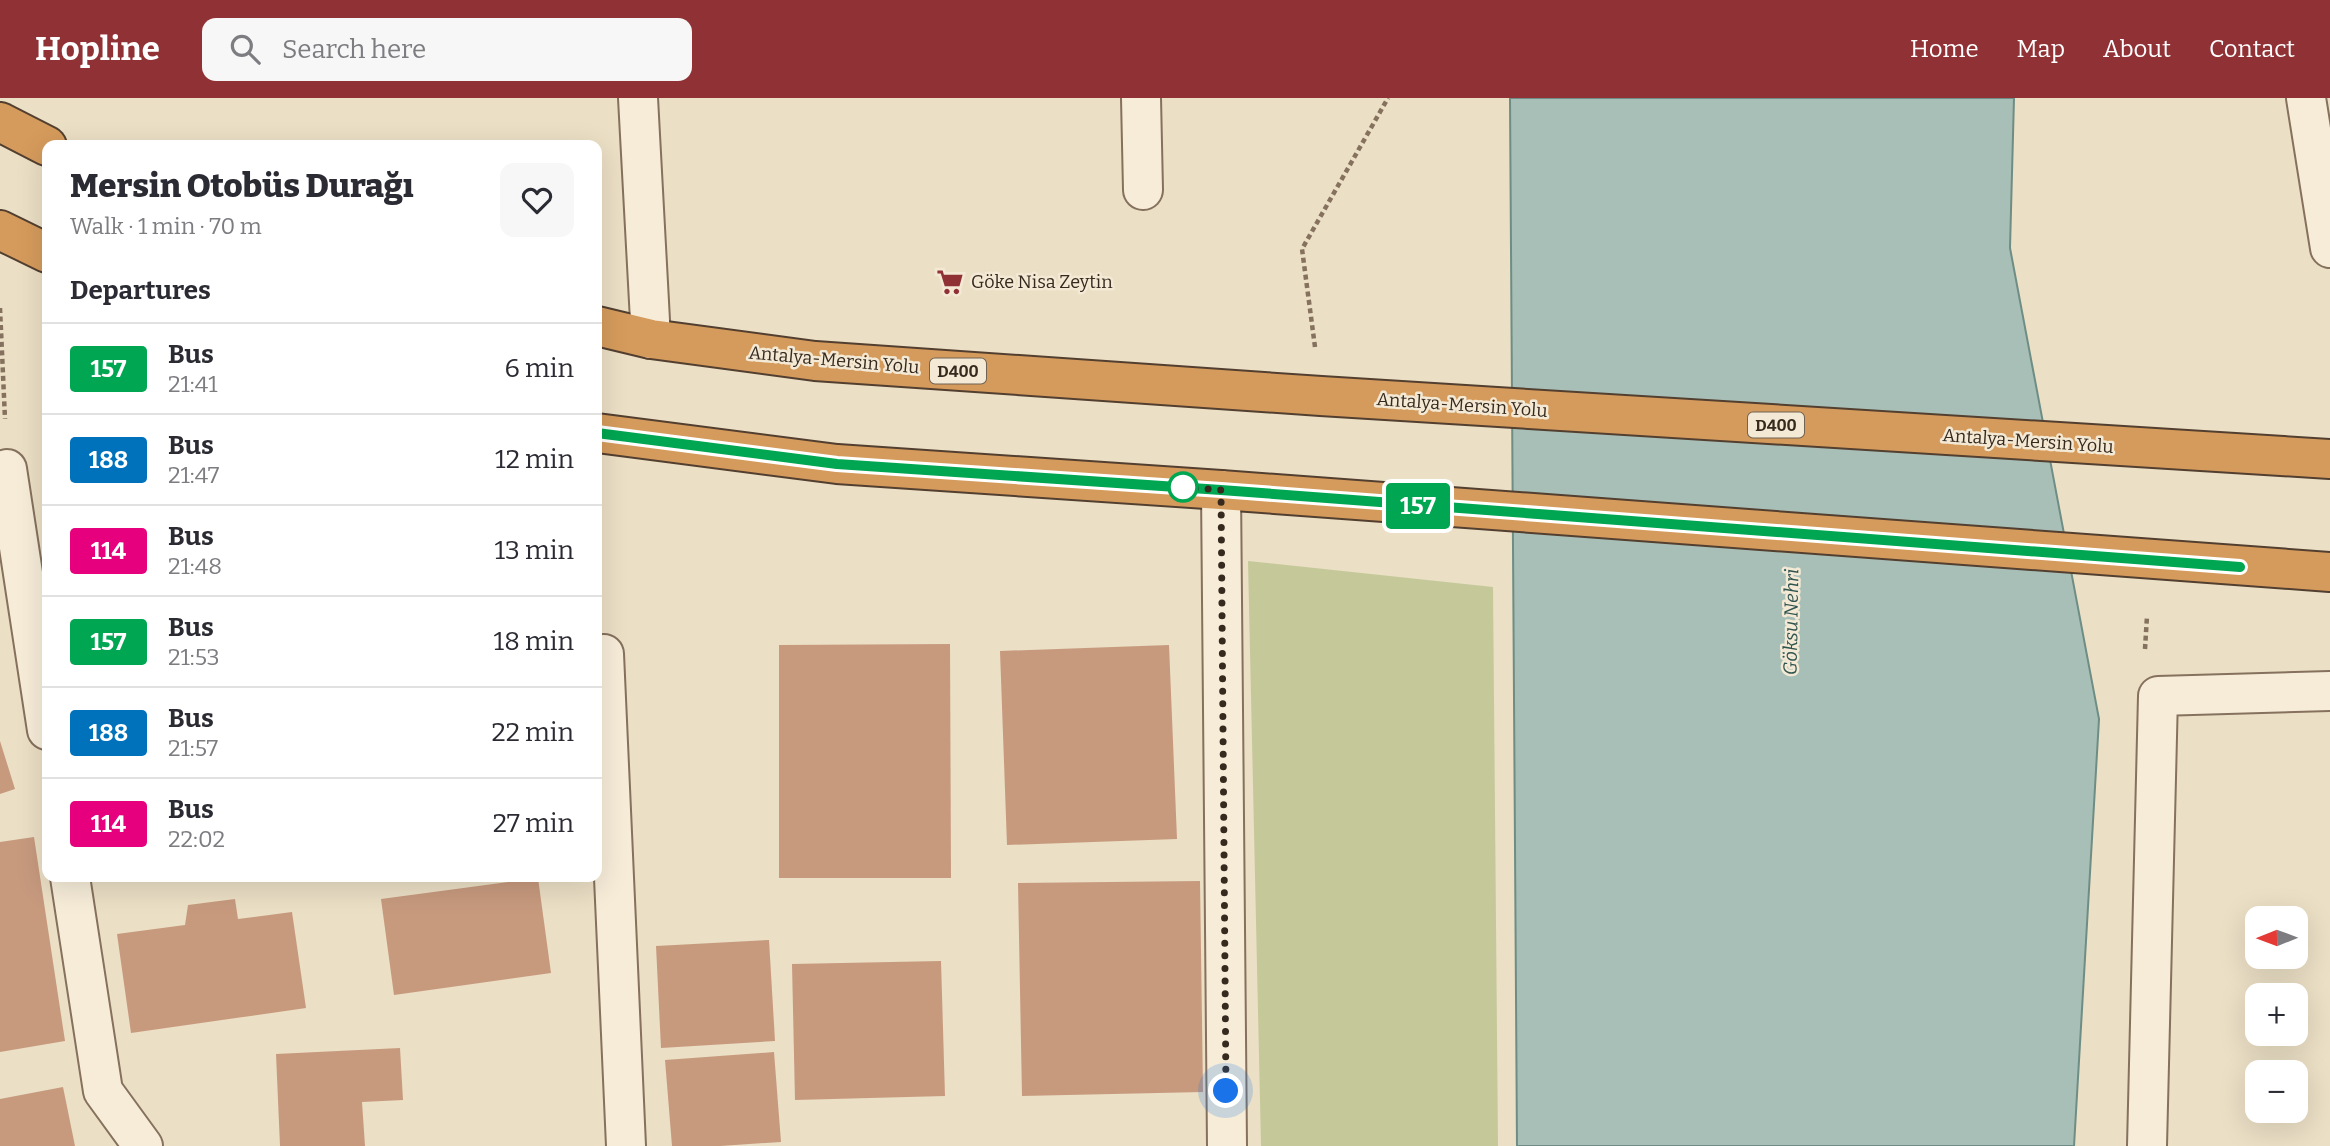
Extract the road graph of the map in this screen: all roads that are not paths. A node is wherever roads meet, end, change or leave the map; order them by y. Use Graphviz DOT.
graph roads {
  1 [pos="638,98"];
  2 [pos="1141,98"];
  3 [pos="2306,98"];
  4 [pos="0,122"];
  5 [pos="42,143"];
  6 [pos="1143,190"];
  7 [pos="0,230"];
  8 [pos="2330,248"];
  9 [pos="42,251"];
  10 [pos="602,327"];
  11 [pos="651,339"];
  12 [pos="602,434"];
  13 [pos="2330,459"];
  14 [pos="7,469"];
  15 [pos="1221,490"];
  16 [pos="2330,572"];
  17 [pos="604,654"];
  18 [pos="2330,691"];
  19 [pos="42,697"];
  20 [pos="71,882"];
  21 [pos="143,1146"];
  22 [pos="626,1146"];
  23 [pos="1227,1146"];
  24 [pos="2147,1146"];
  1 -- 11 [label="street"];
  2 -- 6 [label="street"];
  3 -- 8 [label="street"];
  4 -- 5 [label="highway"];
  7 -- 9 [label="highway"];
  10 -- 11 [label="highway, Antalya-Mersin Yolu / D400"];
  11 -- 13 [label="highway, Antalya-Mersin Yolu / D400"];
  12 -- 15 [label="highway"];
  14 -- 19 [label="street"];
  15 -- 16 [label="highway"];
  15 -- 23 [label="street"];
  17 -- 22 [label="street"];
  18 -- 24 [label="street"];
  20 -- 21 [label="street"];
}
